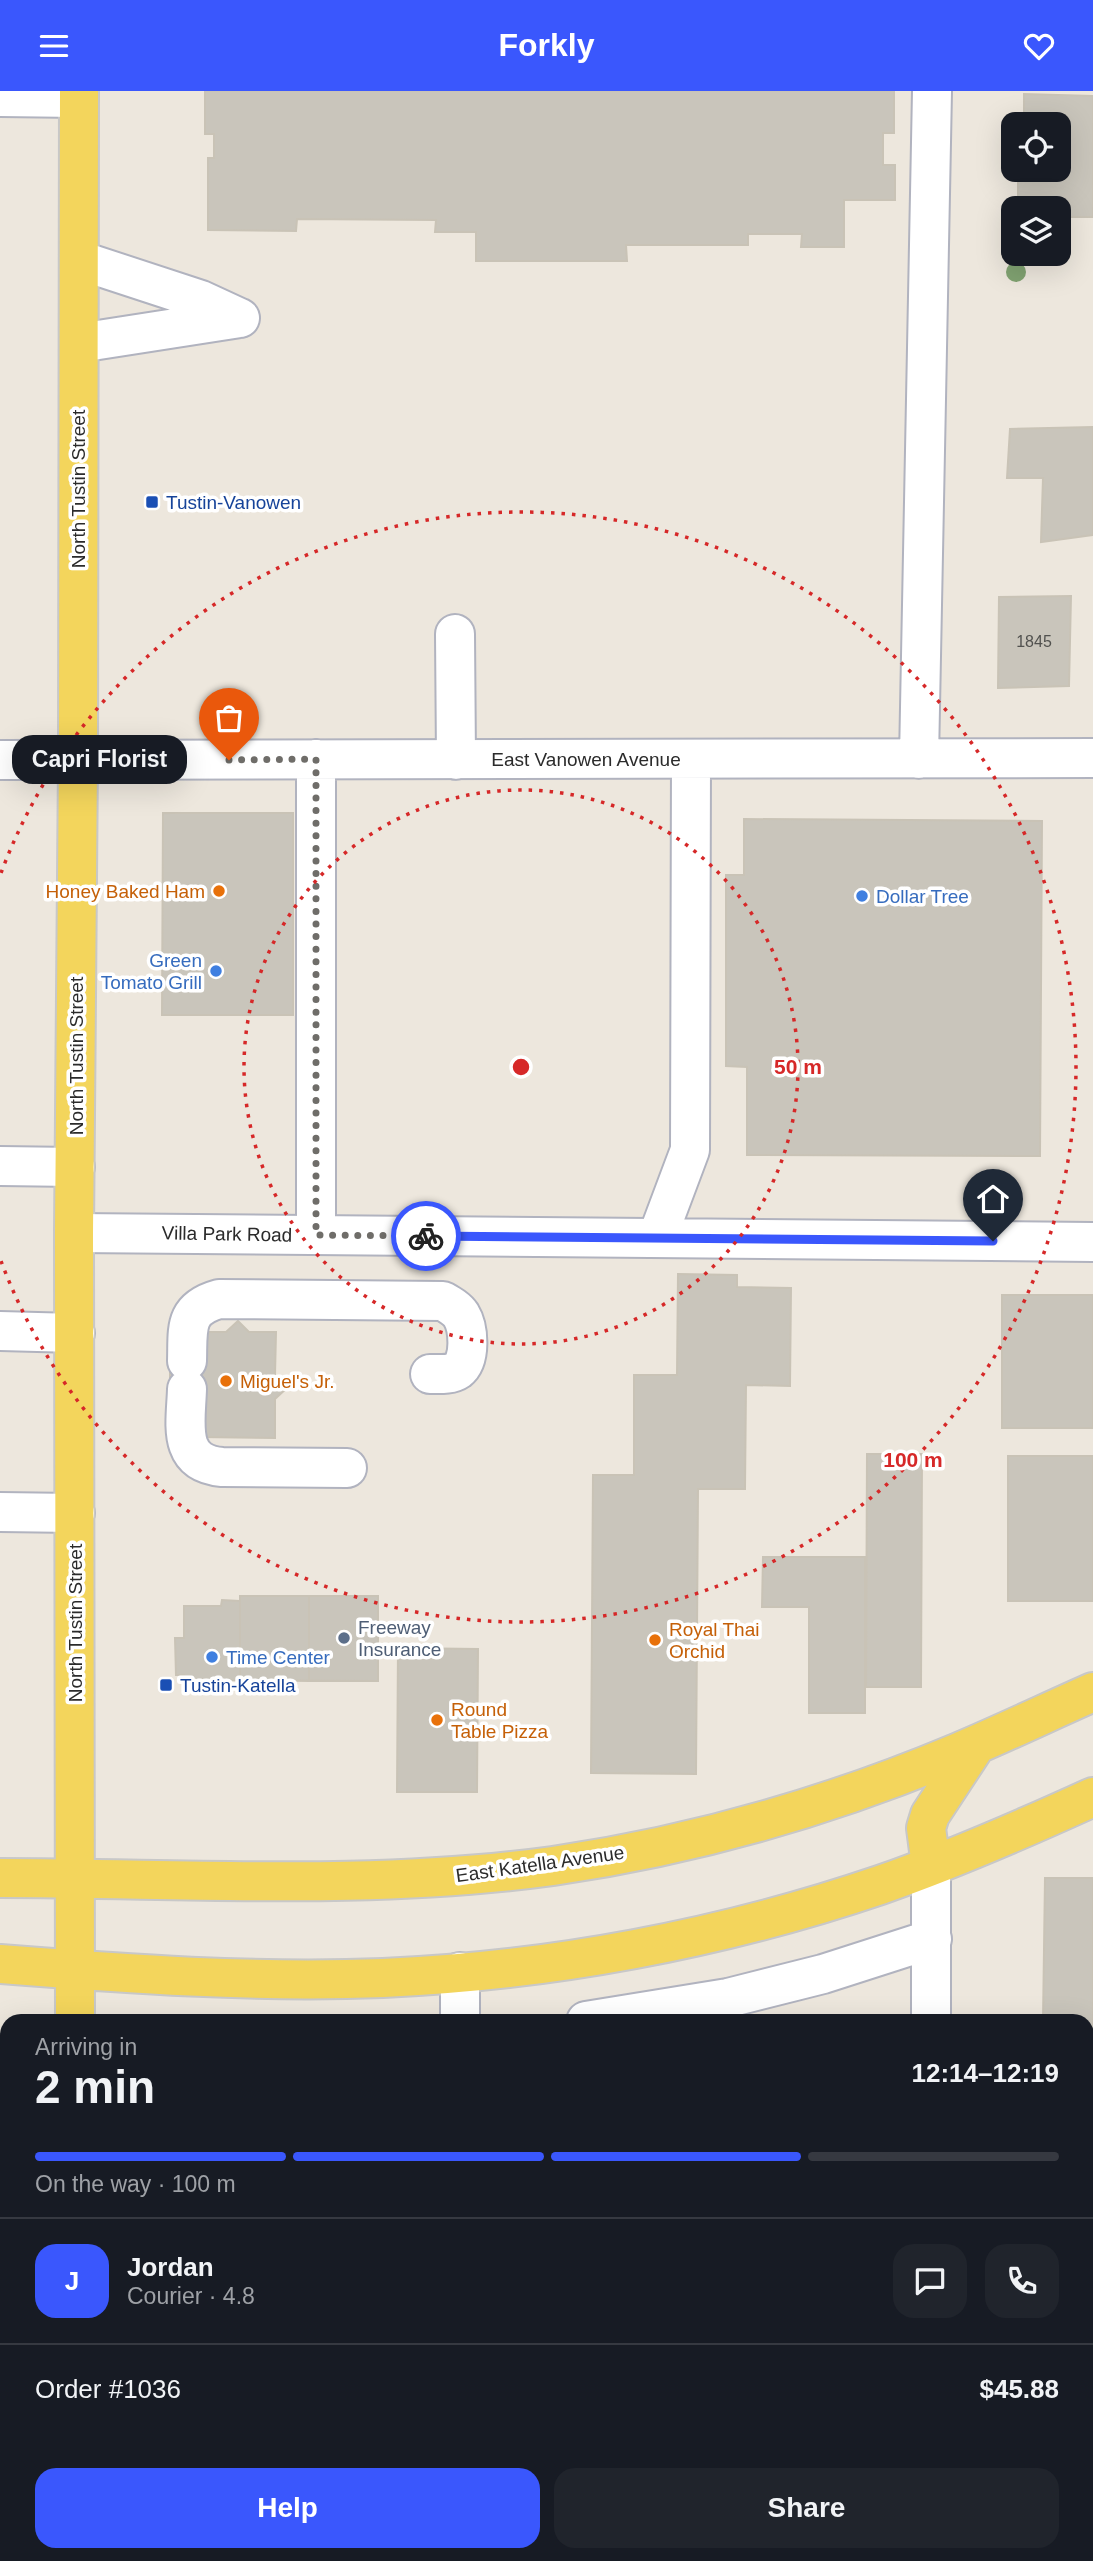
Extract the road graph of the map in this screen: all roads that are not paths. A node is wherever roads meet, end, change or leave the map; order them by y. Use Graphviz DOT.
graph roads {
  1 [pos="932,91"];
  2 [pos="79,95"];
  3 [pos="0,97"];
  4 [pos="79,260"];
  5 [pos="79,343"];
  6 [pos="455,634"];
  7 [pos="1093,758"];
  8 [pos="316,759"];
  9 [pos="456,759"];
  10 [pos="691,759"];
  11 [pos="919,759"];
  12 [pos="0,760"];
  13 [pos="78,760"];
  14 [pos="0,1166"];
  15 [pos="75,1167"];
  16 [pos="1093,1220"];
  17 [pos="74,1233"];
  18 [pos="316,1235"];
  19 [pos="657,1238"];
  20 [pos="1093,1242"];
  21 [pos="0,1331"];
  22 [pos="75,1333"];
  23 [pos="430,1374"];
  24 [pos="347,1468"];
  25 [pos="0,1512"];
  26 [pos="75,1513"];
  27 [pos="1093,1692"];
  28 [pos="976,1745"];
  29 [pos="1093,1797"];
  30 [pos="931,1866"];
  31 [pos="0,1878"];
  32 [pos="75,1878"];
  33 [pos="932,1939"];
  34 [pos="0,1964"];
  35 [pos="75,1970"];
  36 [pos="460,1972"];
  37 [pos="75,2014"];
  38 [pos="460,2014"];
  39 [pos="629,2014"];
  40 [pos="931,2014"];
  1 -- 11 [label="street"];
  2 -- 3 [label="street"];
  2 -- 4 [label="main road, North Tustin Street"];
  4 -- 5 [label="main road, North Tustin Street"];
  4 -- 5 [label="street"];
  5 -- 13 [label="main road, North Tustin Street"];
  6 -- 9 [label="street"];
  7 -- 11 [label="street, East Vanowen Avenue"];
  8 -- 9 [label="street, East Vanowen Avenue"];
  8 -- 13 [label="street, East Vanowen Avenue"];
  8 -- 18 [label="street"];
  9 -- 10 [label="street, East Vanowen Avenue"];
  10 -- 11 [label="street, East Vanowen Avenue"];
  10 -- 19 [label="street"];
  12 -- 13 [label="street, East Vanowen Avenue"];
  13 -- 15 [label="main road, North Tustin Street"];
  14 -- 15 [label="street"];
  15 -- 17 [label="main road, North Tustin Street"];
  16 -- 20 [label="street"];
  17 -- 18 [label="street, Villa Park Road"];
  17 -- 22 [label="main road, North Tustin Street"];
  18 -- 19 [label="street, Villa Park Road"];
  19 -- 20 [label="street, Villa Park Road"];
  21 -- 22 [label="street"];
  22 -- 26 [label="main road, North Tustin Street"];
  23 -- 24 [label="street"];
  25 -- 26 [label="street"];
  26 -- 32 [label="main road, North Tustin Street"];
  27 -- 28 [label="main road, East Katella Avenue"];
  28 -- 30 [label="main road"];
  28 -- 32 [label="main road, East Katella Avenue"];
  29 -- 30 [label="main road"];
  30 -- 33 [label="street"];
  30 -- 36 [label="main road"];
  31 -- 32 [label="main road, East Katella Avenue"];
  32 -- 35 [label="main road, North Tustin Street"];
  33 -- 39 [label="street"];
  33 -- 40 [label="street"];
  34 -- 35 [label="main road"];
  35 -- 36 [label="main road"];
  35 -- 37 [label="main road, North Tustin Street"];
  36 -- 38 [label="street"];
}
